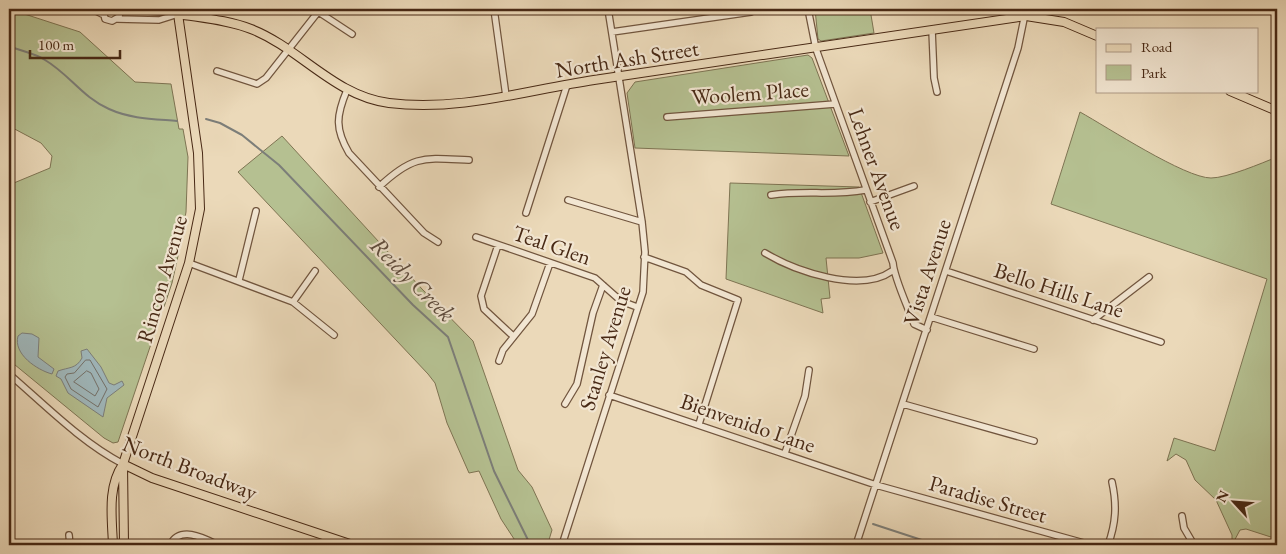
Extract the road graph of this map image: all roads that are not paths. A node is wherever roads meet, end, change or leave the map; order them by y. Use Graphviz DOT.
graph roads {
  1 [pos="92,9"];
  2 [pos="120,9"];
  3 [pos="494,9"];
  4 [pos="608,9"];
  5 [pos="316,10"];
  6 [pos="103,11"];
  7 [pos="177,11"];
  8 [pos="751,12"];
  9 [pos="808,12"];
  10 [pos="1026,12"];
  11 [pos="117,19"];
  12 [pos="932,30"];
  13 [pos="612,32"];
  14 [pos="352,34"];
  15 [pos="1096,36"];
  16 [pos="816,49"];
  17 [pos="288,51"];
  18 [pos="217,71"];
  19 [pos="619,76"];
  20 [pos="567,85"];
  21 [pos="347,90"];
  22 [pos="937,92"];
  23 [pos="1232,92"];
  24 [pos="506,96"];
  25 [pos="835,104"];
  26 [pos="1277,110"];
  27 [pos="667,117"];
  28 [pos="469,160"];
  29 [pos="914,186"];
  30 [pos="379,187"];
  31 [pos="866,190"];
  32 [pos="771,195"];
  33 [pos="568,200"];
  34 [pos="870,202"];
  35 [pos="256,211"];
  36 [pos="526,213"];
  37 [pos="642,222"];
  38 [pos="476,237"];
  39 [pos="438,242"];
  40 [pos="498,245"];
  41 [pos="765,253"];
  42 [pos="644,257"];
  43 [pos="190,263"];
  44 [pos="550,263"];
  45 [pos="315,271"];
  46 [pos="892,271"];
  47 [pos="946,271"];
  48 [pos="1149,277"];
  49 [pos="239,280"];
  50 [pos="603,285"];
  51 [pos="293,302"];
  52 [pos="638,307"];
  53 [pos="931,317"];
  54 [pos="1093,320"];
  55 [pos="927,330"];
  56 [pos="334,335"];
  57 [pos="513,336"];
  58 [pos="1161,342"];
  59 [pos="1034,349"];
  60 [pos="499,361"];
  61 [pos="810,370"];
  62 [pos="9,374"];
  63 [pos="609,395"];
  64 [pos="565,404"];
  65 [pos="903,404"];
  66 [pos="699,424"];
  67 [pos="1034,441"];
  68 [pos="785,453"];
  69 [pos="123,464"];
  70 [pos="1112,482"];
  71 [pos="876,484"];
  72 [pos="1182,516"];
  73 [pos="69,535"];
  74 [pos="70,545"];
  75 [pos="113,545"];
  76 [pos="124,545"];
  77 [pos="170,545"];
  78 [pos="218,545"];
  79 [pos="353,545"];
  80 [pos="562,545"];
  81 [pos="856,545"];
  82 [pos="1091,545"];
  83 [pos="1108,545"];
  84 [pos="1194,545"];
  1 -- 6 [label="street"];
  2 -- 7 [label="street"];
  2 -- 11 [label="street"];
  3 -- 24 [label="street"];
  4 -- 13 [label="street, Stanley Avenue"];
  5 -- 14 [label="street"];
  5 -- 17 [label="street"];
  6 -- 11 [label="street"];
  7 -- 11 [label="street"];
  7 -- 17 [label="main road, North Ash Street"];
  7 -- 43 [label="main road, Rincon Avenue"];
  8 -- 13 [label="street"];
  9 -- 16 [label="street, Lehner Avenue"];
  10 -- 12 [label="main road, North Ash Street"];
  10 -- 15 [label="main road, North Ash Street"];
  10 -- 47 [label="street, Vista Avenue"];
  12 -- 16 [label="main road, North Ash Street"];
  12 -- 22 [label="street"];
  13 -- 19 [label="street, Stanley Avenue"];
  16 -- 19 [label="main road, North Ash Street"];
  16 -- 25 [label="street, Lehner Avenue"];
  17 -- 18 [label="street"];
  17 -- 21 [label="main road, North Ash Street"];
  19 -- 20 [label="main road, North Ash Street"];
  19 -- 37 [label="street, Stanley Avenue"];
  20 -- 24 [label="main road, North Ash Street"];
  20 -- 36 [label="street"];
  21 -- 24 [label="main road, North Ash Street"];
  21 -- 30 [label="street"];
  23 -- 26 [label="main road"];
  25 -- 27 [label="street, Woolem Place"];
  25 -- 31 [label="street, Lehner Avenue"];
  28 -- 30 [label="street"];
  29 -- 34 [label="street"];
  30 -- 39 [label="street"];
  31 -- 32 [label="street"];
  31 -- 34 [label="street, Lehner Avenue"];
  33 -- 37 [label="street"];
  34 -- 46 [label="street, Lehner Avenue"];
  35 -- 49 [label="street"];
  37 -- 42 [label="street, Stanley Avenue"];
  38 -- 40 [label="street, Teal Glen"];
  40 -- 44 [label="street, Teal Glen"];
  40 -- 57 [label="street"];
  41 -- 46 [label="street"];
  42 -- 52 [label="street, Stanley Avenue"];
  42 -- 66 [label="street"];
  43 -- 49 [label="street"];
  43 -- 69 [label="main road, Rincon Avenue"];
  44 -- 50 [label="street, Teal Glen"];
  44 -- 57 [label="street"];
  45 -- 51 [label="street"];
  46 -- 55 [label="street, Lehner Avenue"];
  47 -- 53 [label="street, Vista Avenue"];
  47 -- 54 [label="street, Bello Hills Lane"];
  48 -- 54 [label="street"];
  49 -- 51 [label="street"];
  50 -- 52 [label="street, Teal Glen"];
  50 -- 64 [label="street"];
  51 -- 56 [label="street"];
  52 -- 63 [label="street, Stanley Avenue"];
  53 -- 55 [label="street, Vista Avenue"];
  53 -- 59 [label="street"];
  54 -- 58 [label="street, Bello Hills Lane"];
  55 -- 65 [label="street, Vista Avenue"];
  57 -- 60 [label="street"];
  61 -- 68 [label="street"];
  62 -- 69 [label="street, North Broadway"];
  63 -- 66 [label="street, Bienvenido Lane"];
  63 -- 80 [label="street, Stanley Avenue"];
  65 -- 67 [label="street"];
  65 -- 71 [label="street, Vista Avenue"];
  66 -- 68 [label="street, Bienvenido Lane"];
  68 -- 71 [label="street, Bienvenido Lane"];
  69 -- 75 [label="main road"];
  69 -- 76 [label="main road"];
  69 -- 79 [label="main road, North Broadway"];
  70 -- 83 [label="street"];
  71 -- 81 [label="street, Vista Avenue"];
  71 -- 82 [label="street, Paradise Street"];
  72 -- 84 [label="street"];
  73 -- 74 [label="street"];
  77 -- 78 [label="street"];
}
